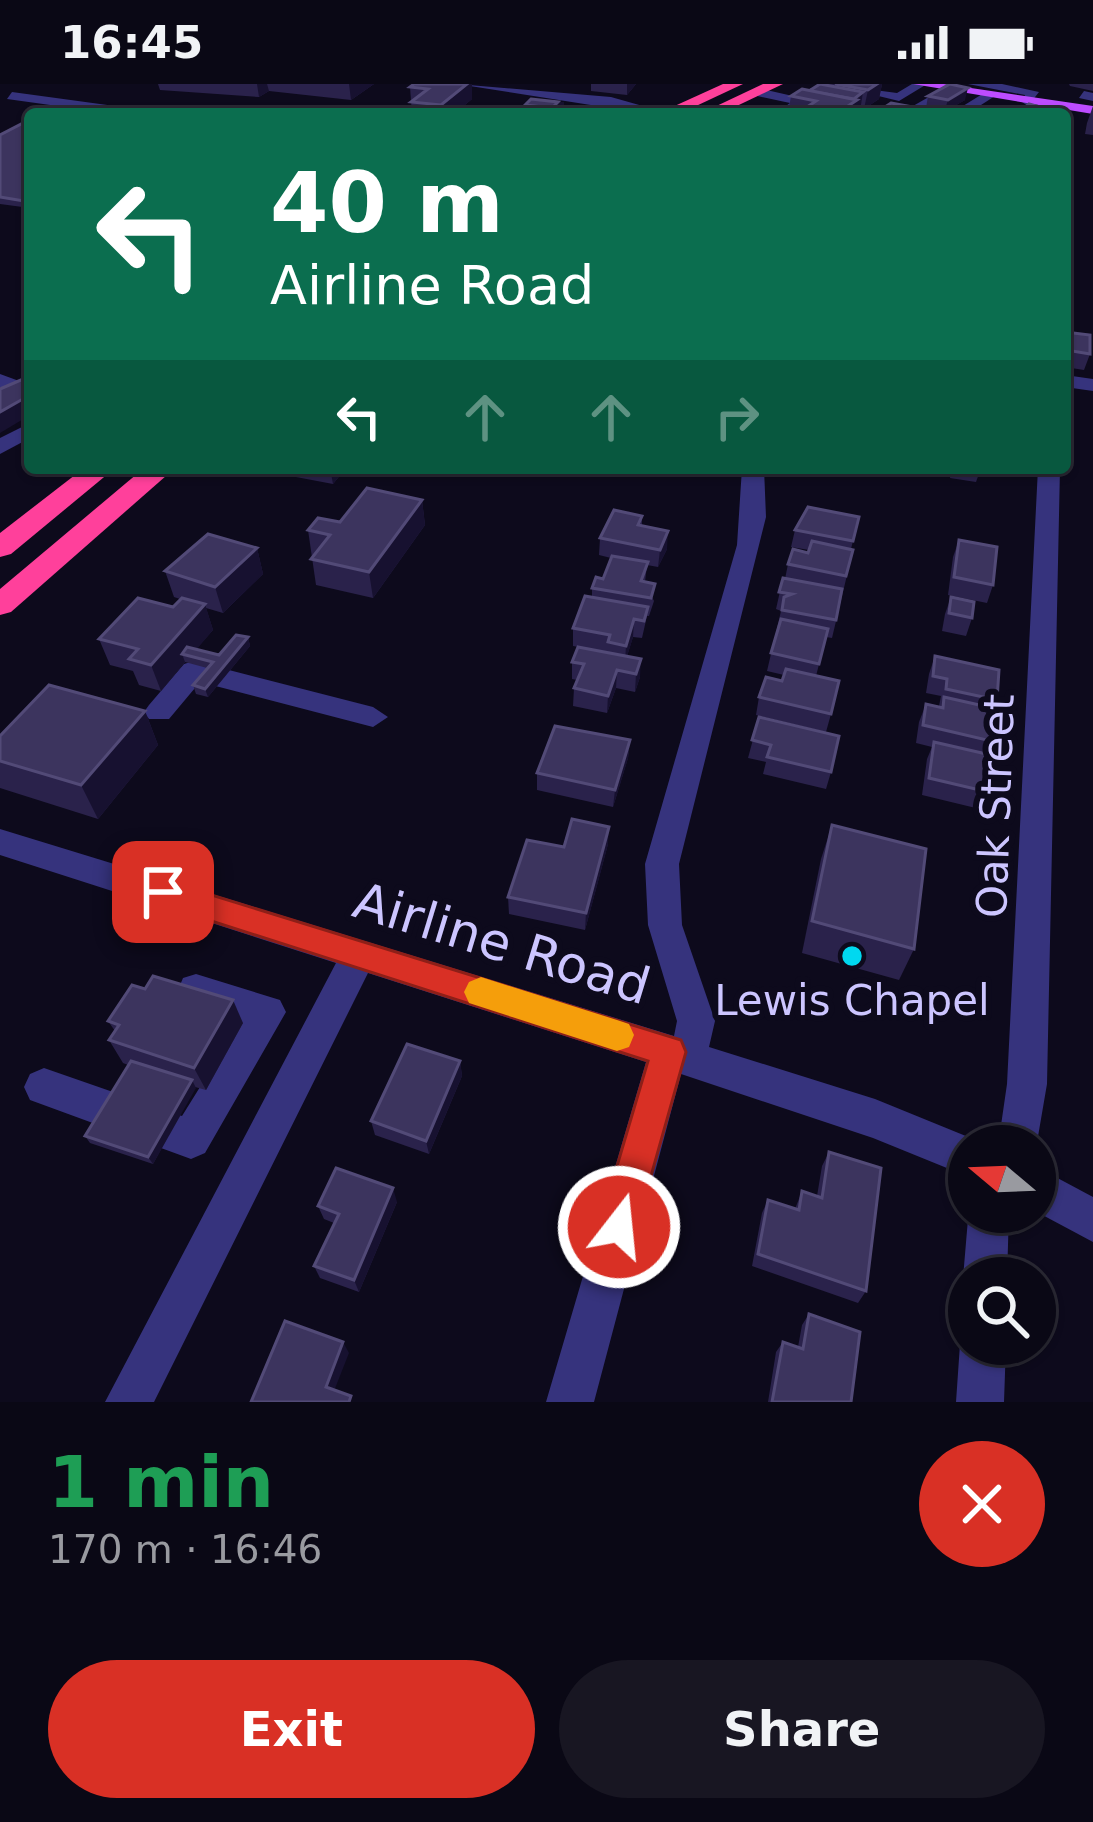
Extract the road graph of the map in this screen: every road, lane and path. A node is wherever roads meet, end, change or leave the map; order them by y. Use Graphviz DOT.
graph roads {
  1 [pos="37,84"];
  2 [pos="463,84"];
  3 [pos="736,84"];
  4 [pos="776,84"];
  5 [pos="835,84"];
  6 [pos="920,84"];
  7 [pos="974,84"];
  8 [pos="956,88"];
  9 [pos="534,92"];
  10 [pos="757,92"];
  11 [pos="6,95"];
  12 [pos="989,96"];
  13 [pos="1028,102"];
  14 [pos="100,108"];
  15 [pos="558,108"];
  16 [pos="571,108"];
  17 [pos="678,108"];
  18 [pos="728,108"];
  19 [pos="792,108"];
  20 [pos="917,108"];
  21 [pos="968,108"];
  22 [pos="1093,110"];
  23 [pos="93,474"];
  24 [pos="154,474"];
  25 [pos="753,474"];
  26 [pos="1049,474"];
  27 [pos="0,548"];
  28 [pos="0,605"];
  29 [pos="159,712"];
  30 [pos="373,717"];
  31 [pos="0,842"];
  32 [pos="358,954"];
  33 [pos="196,990"];
  34 [pos="678,1055"];
  35 [pos="44,1087"];
  36 [pos="1021,1125"];
  37 [pos="948,1148"];
  38 [pos="1056,1199"];
  39 [pos="1093,1221"];
  40 [pos="981,1365"];
  41 [pos="129,1402"];
  42 [pos="569,1402"];
  43 [pos="980,1402"];
  1 -- 11 [label="street"];
  2 -- 9 [label="street"];
  3 -- 17 [label="highway"];
  4 -- 10 [label="highway"];
  5 -- 6 [label="street"];
  6 -- 8 [label="main road"];
  7 -- 13 [label="street"];
  8 -- 12 [label="main road"];
  8 -- 20 [label="street"];
  9 -- 15 [label="street"];
  9 -- 16 [label="street"];
  10 -- 18 [label="highway"];
  10 -- 19 [label="street"];
  11 -- 14 [label="street"];
  12 -- 13 [label="main road"];
  12 -- 21 [label="street"];
  13 -- 22 [label="main road"];
  23 -- 27 [label="highway"];
  24 -- 28 [label="highway"];
  25 -- 34 [label="street"];
  26 -- 36 [label="street, Oak Street"];
  29 -- 30 [label="street"];
  31 -- 32 [label="street, Airline Road"];
  32 -- 34 [label="street, Airline Road"];
  32 -- 41 [label="street"];
  33 -- 35 [label="street"];
  34 -- 37 [label="street, Airline Road"];
  34 -- 42 [label="street"];
  38 -- 39 [label="street"];
  40 -- 43 [label="street"];
}
